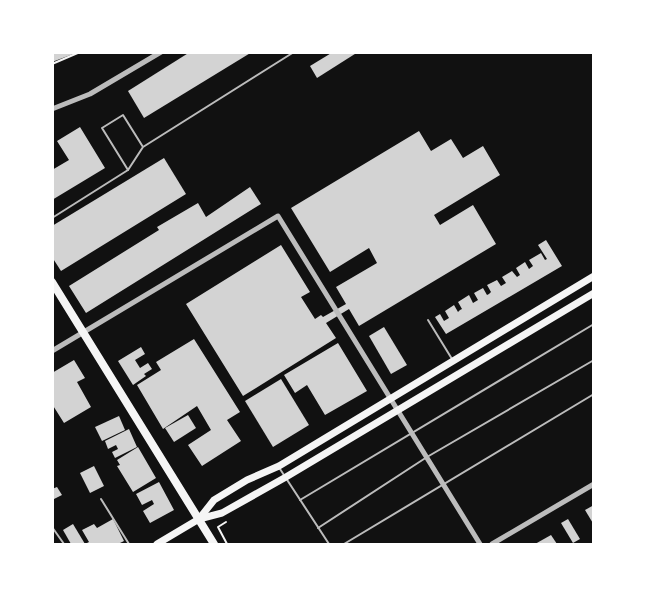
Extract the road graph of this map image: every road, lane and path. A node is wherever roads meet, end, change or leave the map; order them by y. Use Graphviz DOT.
graph roads {
  1 [pos="80,52"];
  2 [pos="161,52"];
  3 [pos="294,52"];
  4 [pos="52,64"];
  5 [pos="52,109"];
  6 [pos="143,147"];
  7 [pos="128,170"];
  8 [pos="52,218"];
  9 [pos="593,278"];
  10 [pos="52,282"];
  11 [pos="594,293"];
  12 [pos="428,320"];
  13 [pos="594,324"];
  14 [pos="83,333"];
  15 [pos="52,351"];
  16 [pos="594,360"];
  17 [pos="454,361"];
  18 [pos="594,394"];
  19 [pos="392,399"];
  20 [pos="398,410"];
  21 [pos="413,434"];
  22 [pos="427,457"];
  23 [pos="279,466"];
  24 [pos="286,477"];
  25 [pos="444,484"];
  26 [pos="594,484"];
  27 [pos="101,499"];
  28 [pos="300,500"];
  29 [pos="199,519"];
  30 [pos="52,527"];
  31 [pos="318,528"];
  32 [pos="64,544"];
  33 [pos="129,544"];
  34 [pos="157,544"];
  35 [pos="214,544"];
  36 [pos="329,544"];
  37 [pos="344,544"];
  38 [pos="480,544"];
  39 [pos="492,544"];
  1 -- 4 [label="path"];
  2 -- 5 [label="street"];
  3 -- 6 [label="lane"];
  6 -- 7 [label="lane"];
  6 -- 7 [label="lane"];
  7 -- 8 [label="lane"];
  9 -- 17 [label="main road"];
  10 -- 14 [label="highway"];
  11 -- 20 [label="main road"];
  12 -- 17 [label="lane"];
  13 -- 21 [label="lane"];
  14 -- 15 [label="street"];
  14 -- 19 [label="street"];
  14 -- 29 [label="highway"];
  16 -- 22 [label="lane"];
  17 -- 19 [label="main road"];
  18 -- 25 [label="lane"];
  19 -- 20 [label="street"];
  19 -- 23 [label="main road"];
  20 -- 21 [label="street"];
  20 -- 24 [label="main road"];
  21 -- 22 [label="street"];
  21 -- 28 [label="lane"];
  22 -- 25 [label="street"];
  22 -- 31 [label="lane"];
  23 -- 24 [label="lane"];
  23 -- 29 [label="main road"];
  24 -- 28 [label="lane"];
  24 -- 29 [label="main road"];
  25 -- 37 [label="lane"];
  25 -- 38 [label="street"];
  26 -- 39 [label="street"];
  27 -- 33 [label="lane"];
  28 -- 31 [label="lane"];
  29 -- 34 [label="main road"];
  29 -- 35 [label="highway"];
  30 -- 32 [label="lane"];
  31 -- 36 [label="lane"];
}
